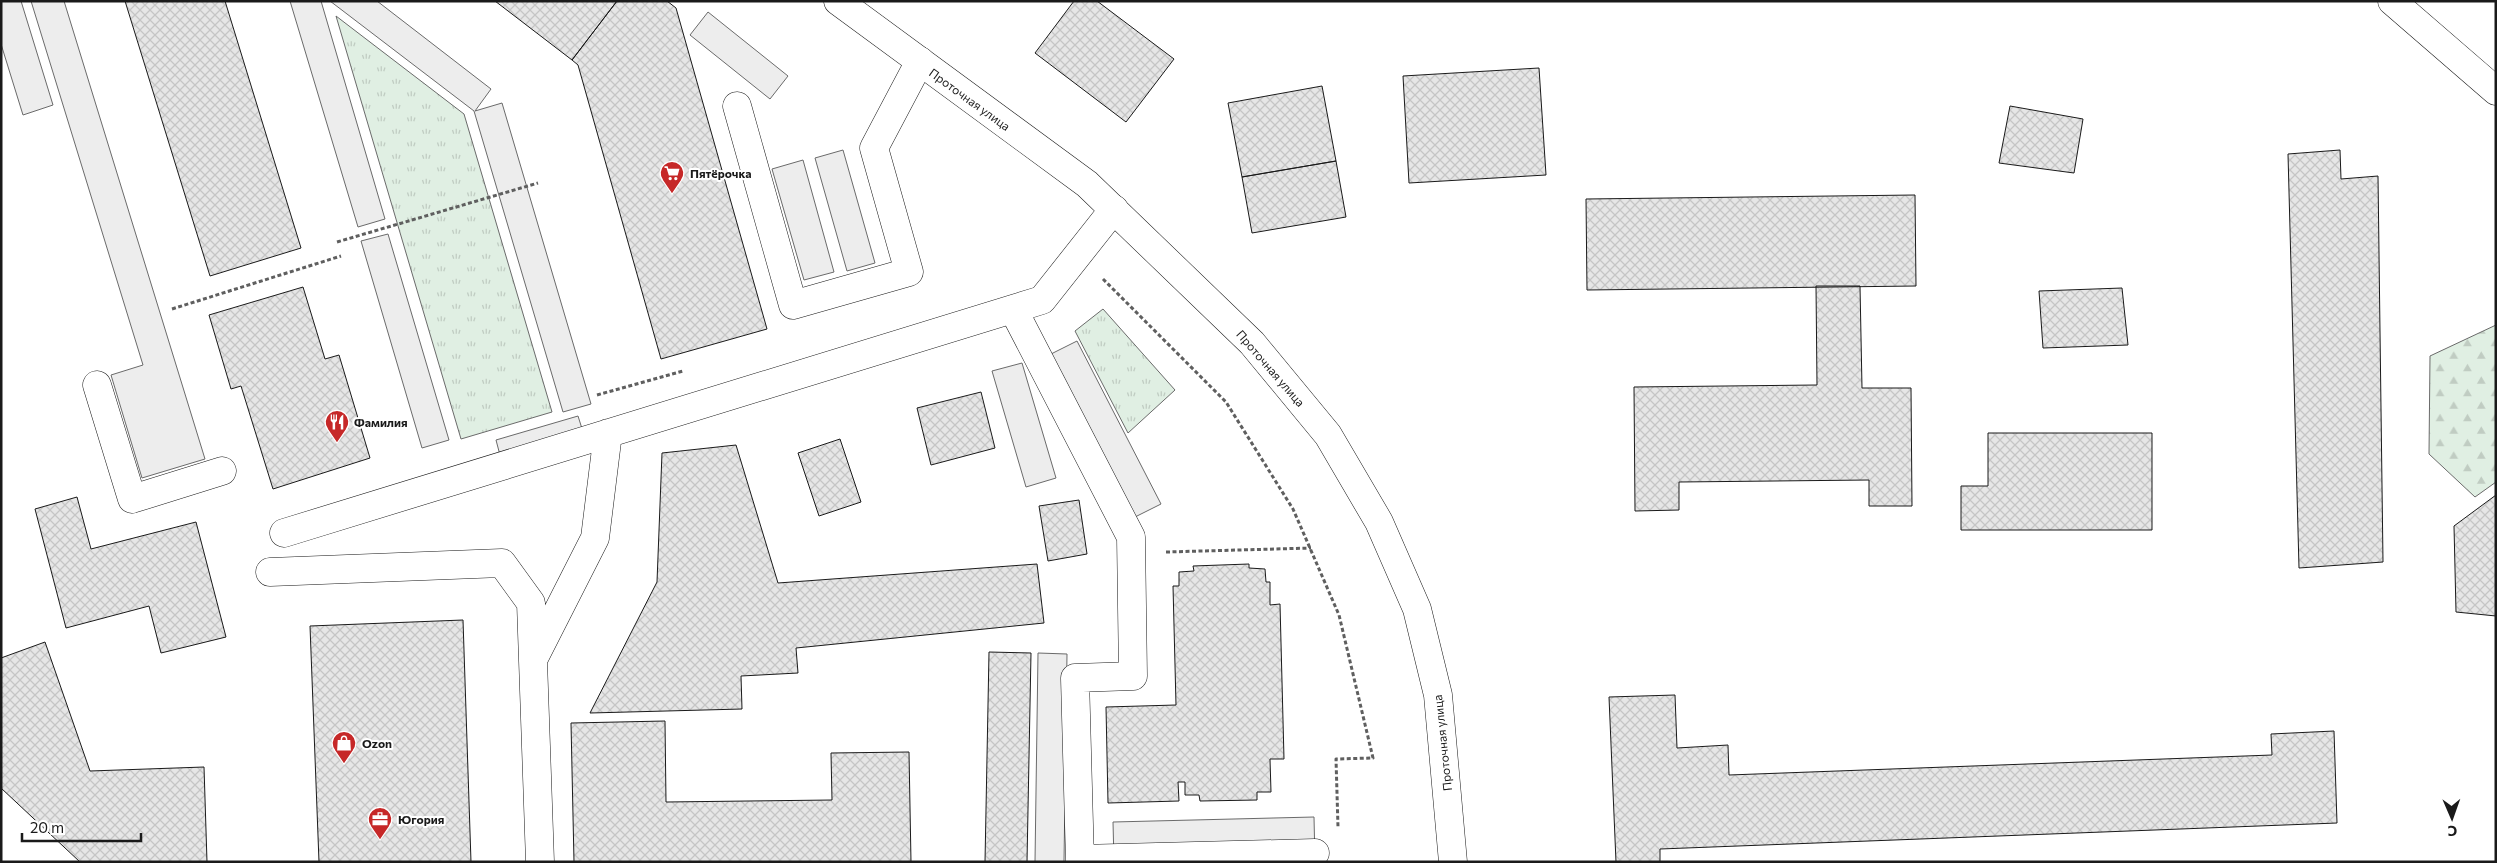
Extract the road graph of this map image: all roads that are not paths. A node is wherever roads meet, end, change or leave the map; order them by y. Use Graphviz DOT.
graph roads {
  1 [pos="838,1"];
  2 [pos="2392,1"];
  3 [pos="920,61"];
  4 [pos="2496,91"];
  5 [pos="737,106"];
  6 [pos="1114,209"];
  7 [pos="1012,308"];
  8 [pos="97,385"];
  9 [pos="608,432"];
  10 [pos="222,471"];
  11 [pos="284,533"];
  12 [pos="270,572"];
  13 [pos="533,660"];
  14 [pos="1315,853"];
  15 [pos="1080,860"];
  16 [pos="540,862"];
  17 [pos="1453,862"];
  1 -- 3 [label="main road, Проточная улица"];
  2 -- 4 [label="main road"];
  3 -- 5 [label="main road"];
  3 -- 6 [label="main road, Проточная улица"];
  6 -- 7 [label="main road"];
  6 -- 17 [label="main road, Проточная улица"];
  7 -- 9 [label="main road"];
  7 -- 15 [label="main road"];
  8 -- 10 [label="main road"];
  9 -- 11 [label="main road"];
  9 -- 13 [label="main road"];
  12 -- 13 [label="main road"];
  13 -- 16 [label="main road"];
  14 -- 15 [label="main road"];
}
